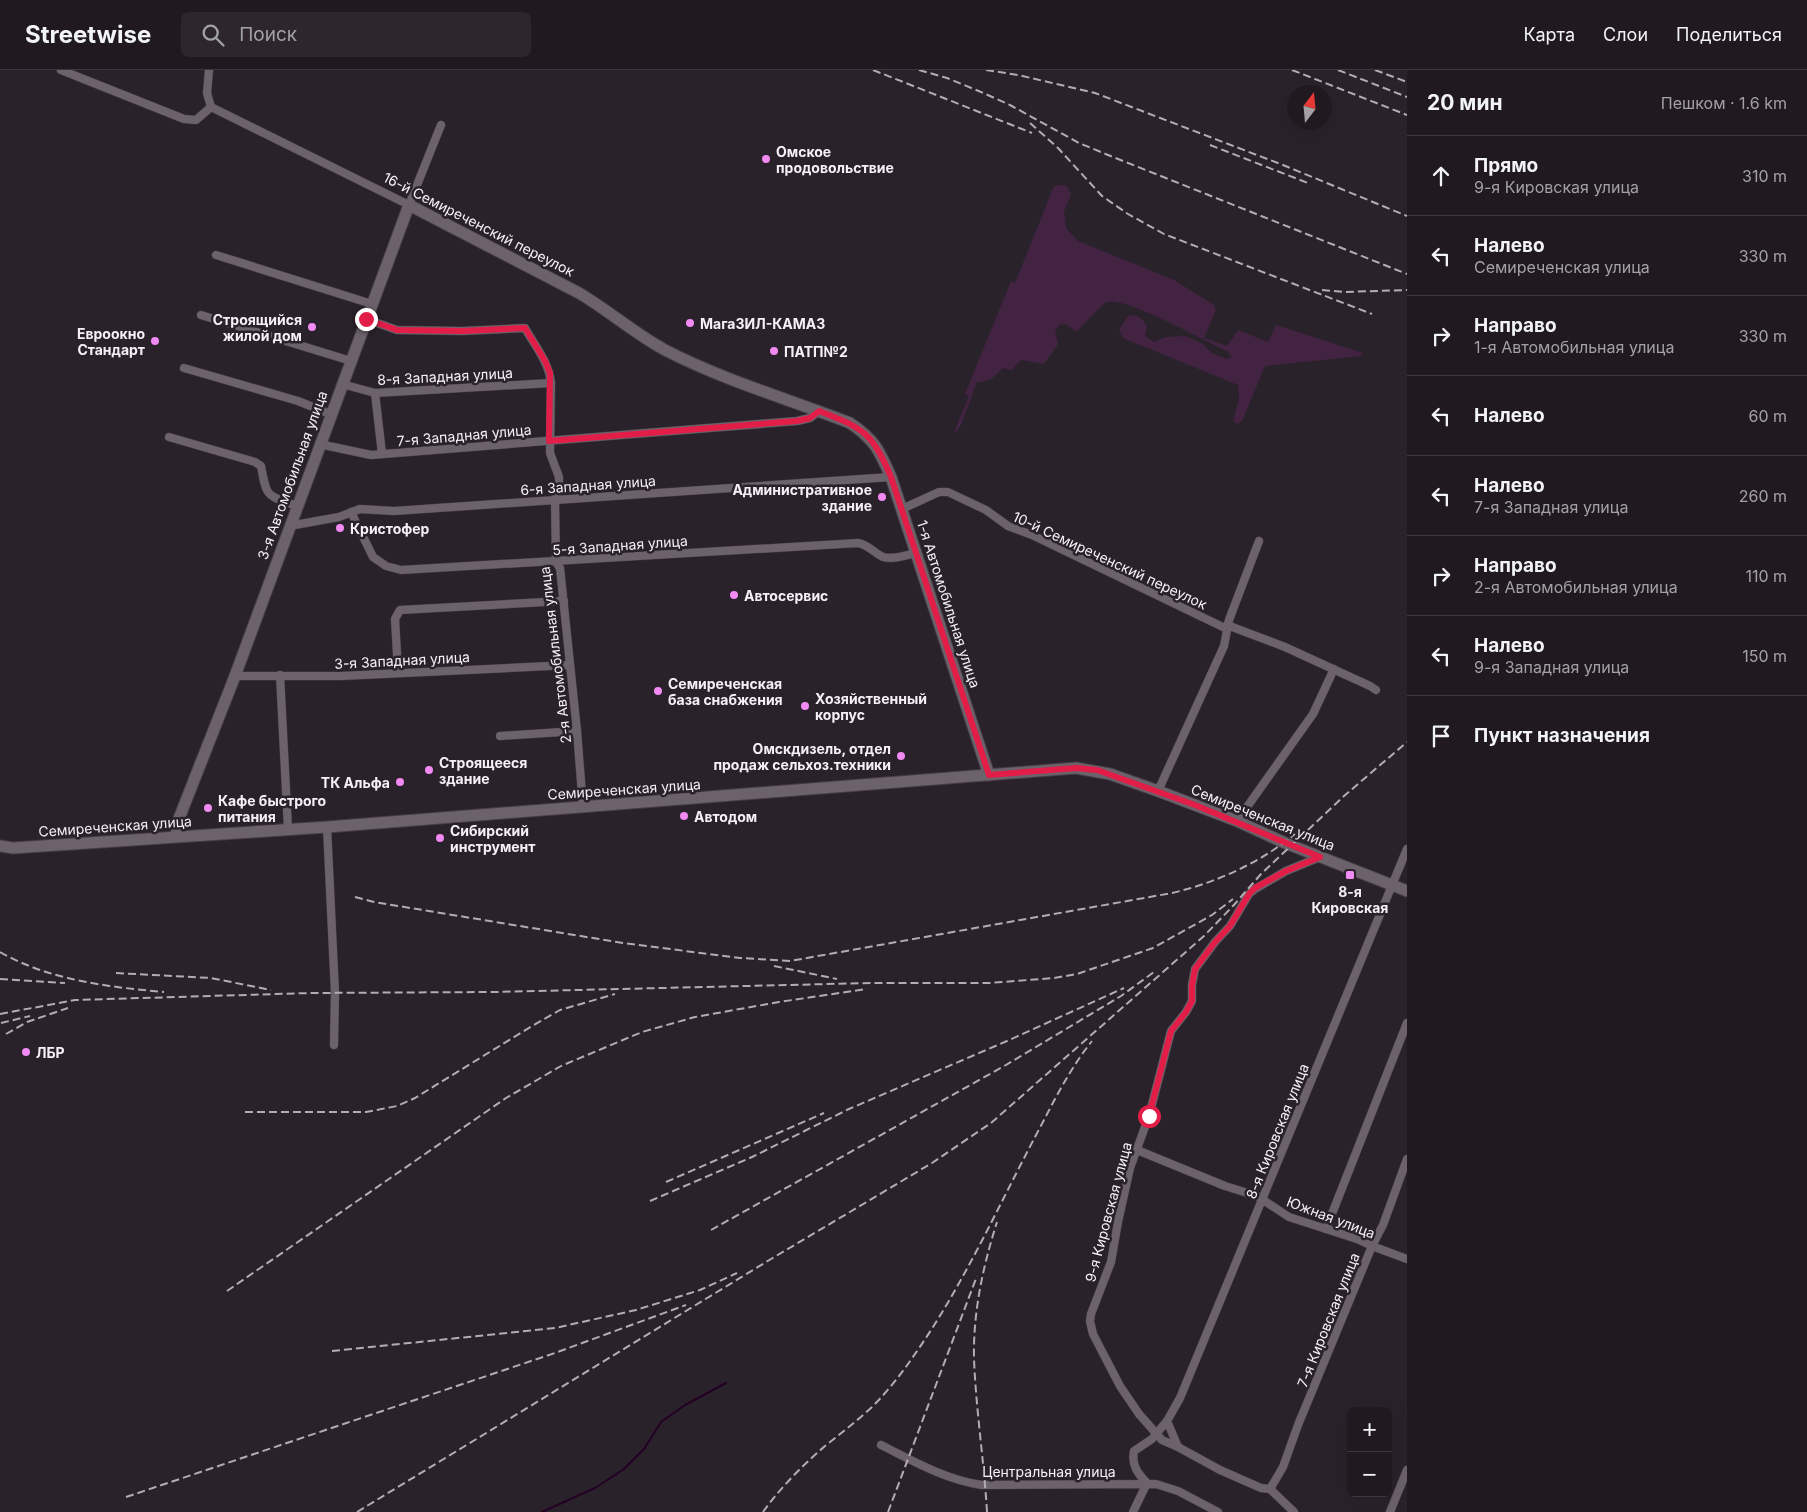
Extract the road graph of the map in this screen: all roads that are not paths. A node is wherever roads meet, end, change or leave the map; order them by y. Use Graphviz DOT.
graph roads {
  1 [pos="62,70"];
  2 [pos="208,70"];
  3 [pos="211,107"];
  4 [pos="442,125"];
  5 [pos="409,205"];
  6 [pos="216,255"];
  7 [pos="372,304"];
  8 [pos="201,315"];
  9 [pos="366,319"];
  10 [pos="350,361"];
  11 [pos="184,368"];
  12 [pos="551,383"];
  13 [pos="342,384"];
  14 [pos="375,393"];
  15 [pos="819,411"];
  16 [pos="330,414"];
  17 [pos="169,437"];
  18 [pos="549,441"];
  19 [pos="319,444"];
  20 [pos="875,444"];
  21 [pos="382,454"];
  22 [pos="891,477"];
  23 [pos="555,500"];
  24 [pos="296,506"];
  25 [pos="902,509"];
  26 [pos="351,512"];
  27 [pos="289,526"];
  28 [pos="1259,541"];
  29 [pos="916,553"];
  30 [pos="556,562"];
  31 [pos="564,600"];
  32 [pos="1227,627"];
  33 [pos="570,665"];
  34 [pos="1334,669"];
  35 [pos="398,672"];
  36 [pos="280,675"];
  37 [pos="235,676"];
  38 [pos="1376,690"];
  39 [pos="577,731"];
  40 [pos="500,736"];
  41 [pos="989,775"];
  42 [pos="1158,791"];
  43 [pos="583,807"];
  44 [pos="1237,821"];
  45 [pos="327,826"];
  46 [pos="288,829"];
  47 [pos="176,836"];
  48 [pos="0,846"];
  49 [pos="1407,849"];
  50 [pos="1320,857"];
  51 [pos="1392,885"];
  52 [pos="1407,891"];
  53 [pos="1407,1024"];
  54 [pos="334,1045"];
  55 [pos="1138,1150"];
  56 [pos="1407,1159"];
  57 [pos="1264,1199"];
  58 [pos="1326,1229"];
  59 [pos="1372,1246"];
  60 [pos="1407,1259"];
  61 [pos="1167,1421"];
  62 [pos="1156,1434"];
  63 [pos="881,1445"];
  64 [pos="1178,1447"];
  65 [pos="1407,1470"];
  66 [pos="1146,1483"];
  67 [pos="1270,1489"];
  68 [pos="1133,1512"];
  69 [pos="1218,1512"];
  70 [pos="1294,1512"];
  71 [pos="1390,1512"];
  1 -- 3 [label="street"];
  2 -- 3 [label="street"];
  3 -- 5 [label="street, 16-й Семиреченский переулок"];
  4 -- 5 [label="street, 3-я Автомобильная улица"];
  5 -- 7 [label="street, 3-я Автомобильная улица"];
  5 -- 15 [label="street, 16-й Семиреченский переулок"];
  6 -- 7 [label="street"];
  7 -- 9 [label="street, 3-я Автомобильная улица"];
  8 -- 10 [label="street"];
  9 -- 10 [label="street, 3-я Автомобильная улица"];
  9 -- 12 [label="street, 2-я Автомобильная улица"];
  10 -- 13 [label="street, 3-я Автомобильная улица"];
  11 -- 16 [label="street"];
  12 -- 14 [label="street, 8-я Западная улица"];
  12 -- 18 [label="street, 2-я Автомобильная улица"];
  13 -- 14 [label="street, 8-я Западная улица"];
  13 -- 16 [label="street, 3-я Автомобильная улица"];
  14 -- 21 [label="street"];
  15 -- 18 [label="street, 7-я Западная улица"];
  15 -- 20 [label="street, 16-й Семиреченский переулок"];
  16 -- 19 [label="street, 3-я Автомобильная улица"];
  17 -- 24 [label="street"];
  18 -- 21 [label="street, 7-я Западная улица"];
  18 -- 23 [label="street, 2-я Автомобильная улица"];
  19 -- 21 [label="street, 7-я Западная улица"];
  19 -- 24 [label="street, 3-я Автомобильная улица"];
  20 -- 22 [label="street, 1-я Автомобильная улица"];
  22 -- 23 [label="street, 6-я Западная улица"];
  22 -- 25 [label="street, 1-я Автомобильная улица"];
  23 -- 26 [label="street, 6-я Западная улица"];
  23 -- 30 [label="street, 2-я Автомобильная улица"];
  24 -- 27 [label="street, 3-я Автомобильная улица"];
  25 -- 29 [label="street, 1-я Автомобильная улица"];
  25 -- 32 [label="street, 10-й Семиреченский переулок"];
  26 -- 27 [label="street, 6-я Западная улица"];
  26 -- 30 [label="street, 5-я Западная улица"];
  27 -- 37 [label="street, 3-я Автомобильная улица"];
  28 -- 32 [label="street"];
  29 -- 30 [label="street, 5-я Западная улица"];
  29 -- 41 [label="street, 1-я Автомобильная улица"];
  30 -- 31 [label="street, 2-я Автомобильная улица"];
  31 -- 33 [label="street, 2-я Автомобильная улица"];
  31 -- 35 [label="street"];
  32 -- 34 [label="street, 10-й Семиреченский переулок"];
  32 -- 42 [label="street"];
  33 -- 35 [label="street, 3-я Западная улица"];
  33 -- 39 [label="street, 2-я Автомобильная улица"];
  34 -- 38 [label="street, 10-й Семиреченский переулок"];
  34 -- 44 [label="street"];
  35 -- 36 [label="street, 3-я Западная улица"];
  36 -- 37 [label="street, 3-я Западная улица"];
  36 -- 46 [label="street"];
  37 -- 47 [label="street, 3-я Автомобильная улица"];
  39 -- 40 [label="street"];
  39 -- 43 [label="street, 2-я Автомобильная улица"];
  41 -- 42 [label="street, Семиреченская улица"];
  41 -- 43 [label="street, Семиреченская улица"];
  42 -- 44 [label="street, Семиреченская улица"];
  43 -- 45 [label="street, Семиреченская улица"];
  44 -- 50 [label="street, Семиреченская улица"];
  45 -- 46 [label="street, Семиреченская улица"];
  45 -- 54 [label="street"];
  46 -- 47 [label="street, Семиреченская улица"];
  47 -- 48 [label="street, Семиреченская улица"];
  49 -- 51 [label="street, 8-я Кировская улица"];
  50 -- 51 [label="street, Семиреченская улица"];
  50 -- 55 [label="street, 9-я Кировская улица"];
  51 -- 52 [label="street, Семиреченская улица"];
  51 -- 57 [label="street, 8-я Кировская улица"];
  53 -- 58 [label="street"];
  55 -- 57 [label="street, Южная улица"];
  55 -- 62 [label="street, 9-я Кировская улица"];
  56 -- 59 [label="street, 7-я Кировская улица"];
  57 -- 58 [label="street, Южная улица"];
  57 -- 61 [label="street, 8-я Кировская улица"];
  58 -- 59 [label="street, Южная улица"];
  59 -- 60 [label="street, Южная улица"];
  59 -- 67 [label="street, 7-я Кировская улица"];
  61 -- 62 [label="street, 8-я Кировская улица"];
  61 -- 64 [label="street"];
  62 -- 64 [label="street"];
  62 -- 66 [label="street, 8-я Кировская улица"];
  63 -- 66 [label="street, Центральная улица"];
  64 -- 67 [label="street"];
  65 -- 71 [label="street"];
  66 -- 68 [label="street"];
  66 -- 69 [label="street, Центральная улица"];
  67 -- 70 [label="street"];
}
